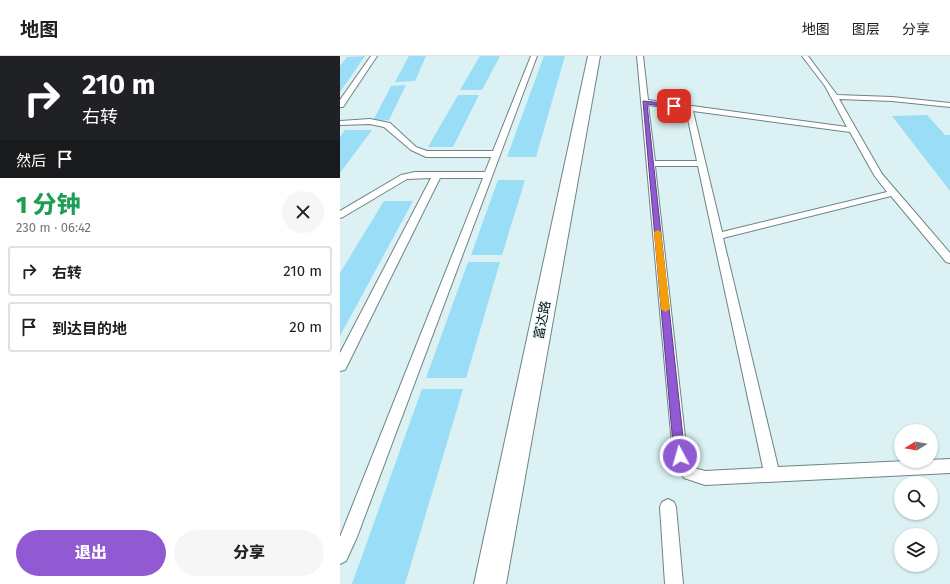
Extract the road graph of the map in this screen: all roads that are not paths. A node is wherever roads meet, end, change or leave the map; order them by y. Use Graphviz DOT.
graph roads {
  1 [pos="374,56"];
  2 [pos="534,56"];
  3 [pos="594,56"];
  4 [pos="640,56"];
  5 [pos="805,56"];
  6 [pos="834,97"];
  7 [pos="644,102"];
  8 [pos="340,105"];
  9 [pos="950,105"];
  10 [pos="689,108"];
  11 [pos="340,124"];
  12 [pos="852,130"];
  13 [pos="497,154"];
  14 [pos="702,163"];
  15 [pos="651,164"];
  16 [pos="437,175"];
  17 [pos="488,175"];
  18 [pos="893,193"];
  19 [pos="340,215"];
  20 [pos="718,236"];
  21 [pos="950,260"];
  22 [pos="340,366"];
  23 [pos="950,466"];
  24 [pos="772,474"];
  25 [pos="668,507"];
  26 [pos="340,555"];
  27 [pos="490,584"];
  28 [pos="674,584"];
  1 -- 8 [label="lane"];
  2 -- 13 [label="lane"];
  3 -- 27 [label="street, 富达路"];
  4 -- 7 [label="lane"];
  5 -- 6 [label="lane"];
  6 -- 9 [label="lane"];
  6 -- 12 [label="lane"];
  7 -- 10 [label="lane"];
  7 -- 15 [label="lane"];
  10 -- 12 [label="lane"];
  10 -- 14 [label="lane"];
  11 -- 13 [label="lane"];
  12 -- 18 [label="lane"];
  13 -- 17 [label="lane"];
  14 -- 15 [label="lane"];
  14 -- 20 [label="lane"];
  15 -- 24 [label="lane"];
  16 -- 17 [label="lane"];
  16 -- 19 [label="lane"];
  16 -- 22 [label="lane"];
  17 -- 26 [label="lane"];
  18 -- 20 [label="lane"];
  18 -- 21 [label="lane"];
  20 -- 24 [label="lane"];
  23 -- 24 [label="lane"];
  25 -- 28 [label="lane"];
}
